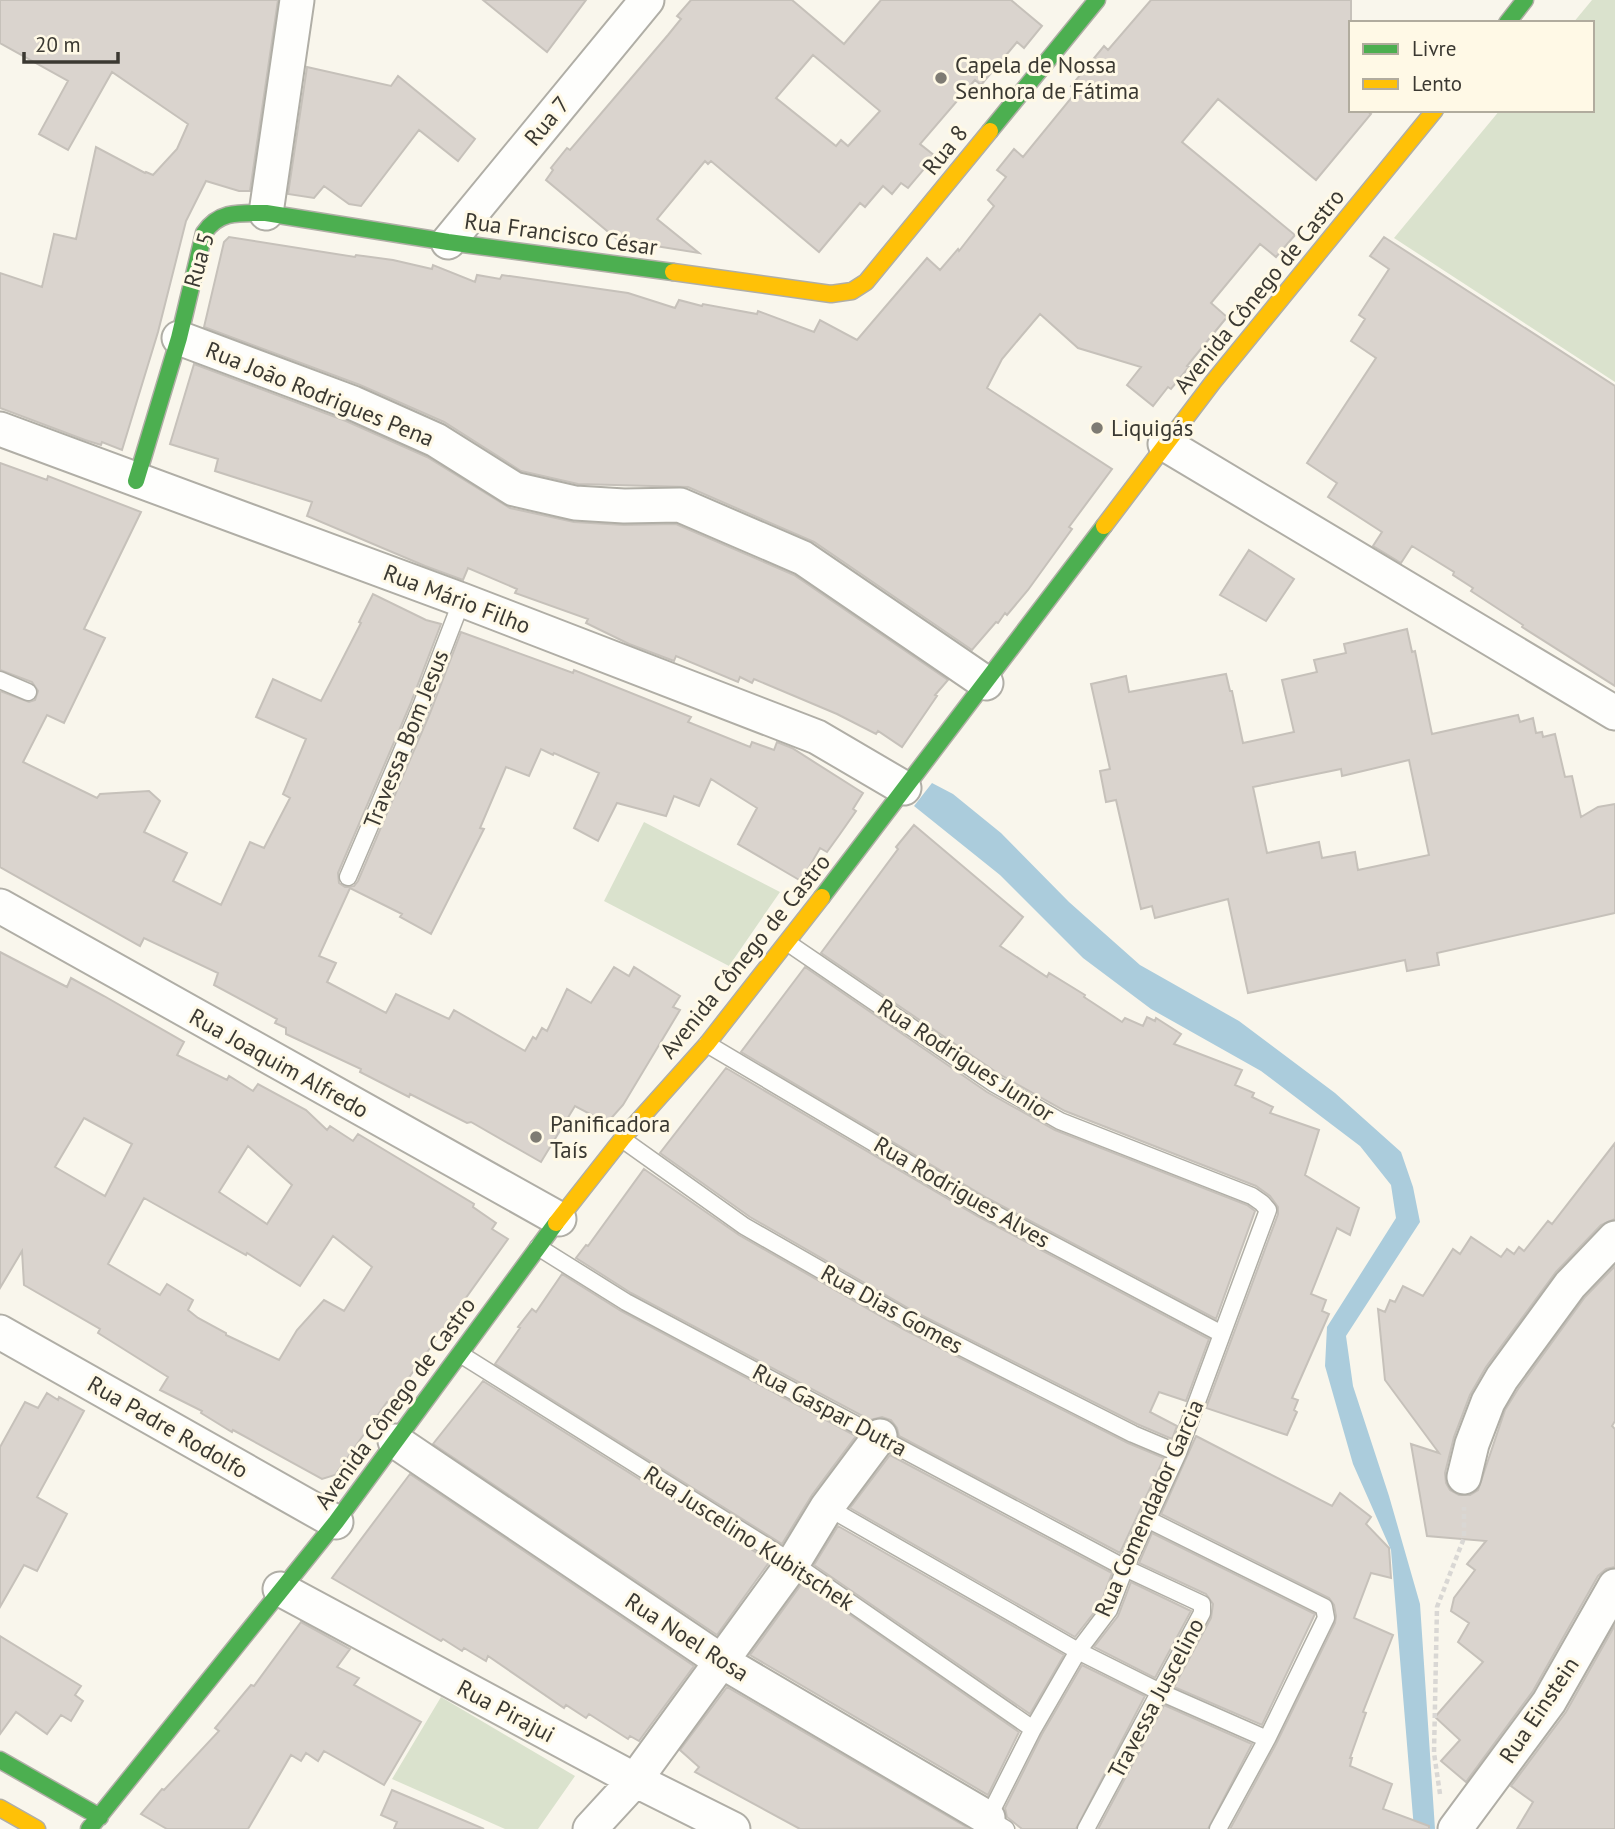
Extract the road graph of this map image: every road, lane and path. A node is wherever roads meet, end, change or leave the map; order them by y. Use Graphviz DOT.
graph roads {
  1 [pos="297,0"];
  2 [pos="647,0"];
  3 [pos="1097,0"];
  4 [pos="1525,0"];
  5 [pos="1509,21"];
  6 [pos="1433,112"];
  7 [pos="266,213"];
  8 [pos="448,242"];
  9 [pos="850,292"];
  10 [pos="178,338"];
  11 [pos="0,429"];
  12 [pos="1165,444"];
  13 [pos="136,481"];
  14 [pos="462,600"];
  15 [pos="0,680"];
  16 [pos="986,683"];
  17 [pos="28,692"];
  18 [pos="1615,713"];
  19 [pos="904,788"];
  20 [pos="348,877"];
  21 [pos="0,906"];
  22 [pos="788,943"];
  23 [pos="707,1044"];
  24 [pos="622,1139"];
  25 [pos="1268,1210"];
  26 [pos="559,1219"];
  27 [pos="1615,1238"];
  28 [pos="538,1247"];
  29 [pos="0,1332"];
  30 [pos="1220,1333"];
  31 [pos="460,1354"];
  32 [pos="880,1436"];
  33 [pos="395,1441"];
  34 [pos="1178,1453"];
  35 [pos="1464,1477"];
  36 [pos="827,1507"];
  37 [pos="1147,1519"];
  38 [pos="336,1522"];
  39 [pos="793,1563"];
  40 [pos="1125,1568"];
  41 [pos="1615,1586"];
  42 [pos="280,1589"];
  43 [pos="1078,1651"];
  44 [pos="721,1661"];
  45 [pos="1160,1692"];
  46 [pos="1033,1729"];
  47 [pos="1266,1739"];
  48 [pos="0,1760"];
  49 [pos="635,1780"];
  50 [pos="0,1808"];
  51 [pos="1448,1816"];
  52 [pos="94,1823"];
  53 [pos="992,1825"];
  54 [pos="37,1829"];
  55 [pos="590,1829"];
  56 [pos="733,1829"];
  57 [pos="1086,1829"];
  58 [pos="1219,1829"];
  1 -- 7 [label="street"];
  2 -- 8 [label="street, Rua 7"];
  3 -- 9 [label="main road, Rua 8"];
  4 -- 5 [label="main road"];
  6 -- 12 [label="main road, Avenida Cônego de Castro"];
  7 -- 8 [label="main road, Rua Francisco César"];
  7 -- 10 [label="main road, Rua 5"];
  8 -- 9 [label="main road, Rua Francisco César"];
  10 -- 13 [label="main road, Rua 5"];
  10 -- 16 [label="street, Rua João Rodrigues Pena"];
  11 -- 13 [label="street, Rua Mário Filho"];
  12 -- 16 [label="main road, Avenida Cônego de Castro"];
  12 -- 18 [label="street"];
  13 -- 14 [label="street, Rua Mário Filho"];
  14 -- 19 [label="street, Rua Mário Filho"];
  14 -- 20 [label="lane, Travessa Bom Jesus"];
  15 -- 17 [label="lane"];
  16 -- 19 [label="main road, Avenida Cônego de Castro"];
  19 -- 22 [label="main road, Avenida Cônego de Castro"];
  21 -- 26 [label="street, Rua Joaquim Alfredo"];
  22 -- 23 [label="main road, Avenida Cônego de Castro"];
  22 -- 25 [label="lane, Rua Rodrigues Junior"];
  23 -- 24 [label="main road, Avenida Cônego de Castro"];
  23 -- 30 [label="lane, Rua Rodrigues Alves"];
  24 -- 26 [label="main road, Avenida Cônego de Castro"];
  24 -- 34 [label="lane, Rua Dias Gomes"];
  25 -- 30 [label="lane, Rua Comendador Garcia"];
  26 -- 28 [label="main road, Avenida Cônego de Castro"];
  27 -- 35 [label="street"];
  28 -- 31 [label="main road, Avenida Cônego de Castro"];
  28 -- 32 [label="lane, Rua Gaspar Dutra"];
  29 -- 38 [label="street, Rua Padre Rodolfo"];
  30 -- 34 [label="lane, Rua Comendador Garcia"];
  31 -- 33 [label="main road, Avenida Cônego de Castro"];
  31 -- 39 [label="lane, Rua Juscelino Kubitschek"];
  32 -- 36 [label="street"];
  32 -- 40 [label="lane, Rua Gaspar Dutra"];
  33 -- 38 [label="main road, Avenida Cônego de Castro"];
  33 -- 44 [label="street, Rua Noel Rosa"];
  34 -- 37 [label="lane, Rua Comendador Garcia"];
  35 -- 51 [label="path"];
  36 -- 39 [label="street"];
  36 -- 43 [label="lane"];
  37 -- 40 [label="lane, Rua Comendador Garcia"];
  37 -- 47 [label="lane"];
  38 -- 42 [label="main road, Avenida Cônego de Castro"];
  39 -- 44 [label="street"];
  39 -- 46 [label="lane, Rua Juscelino Kubitschek"];
  40 -- 43 [label="lane, Rua Comendador Garcia"];
  40 -- 45 [label="lane, Travessa Juscelino"];
  41 -- 51 [label="street, Rua Einstein"];
  42 -- 49 [label="street, Rua Pirajui"];
  42 -- 52 [label="main road, Avenida Cônego de Castro"];
  43 -- 45 [label="lane"];
  43 -- 46 [label="lane, Rua Comendador Garcia"];
  44 -- 49 [label="street"];
  44 -- 53 [label="street, Rua Noel Rosa"];
  45 -- 47 [label="lane"];
  45 -- 57 [label="lane, Travessa Juscelino"];
  46 -- 53 [label="lane, Rua Comendador Garcia"];
  47 -- 58 [label="lane"];
  48 -- 52 [label="main road"];
  49 -- 55 [label="street"];
  49 -- 56 [label="street, Rua Pirajui"];
  50 -- 54 [label="main road"];
}
